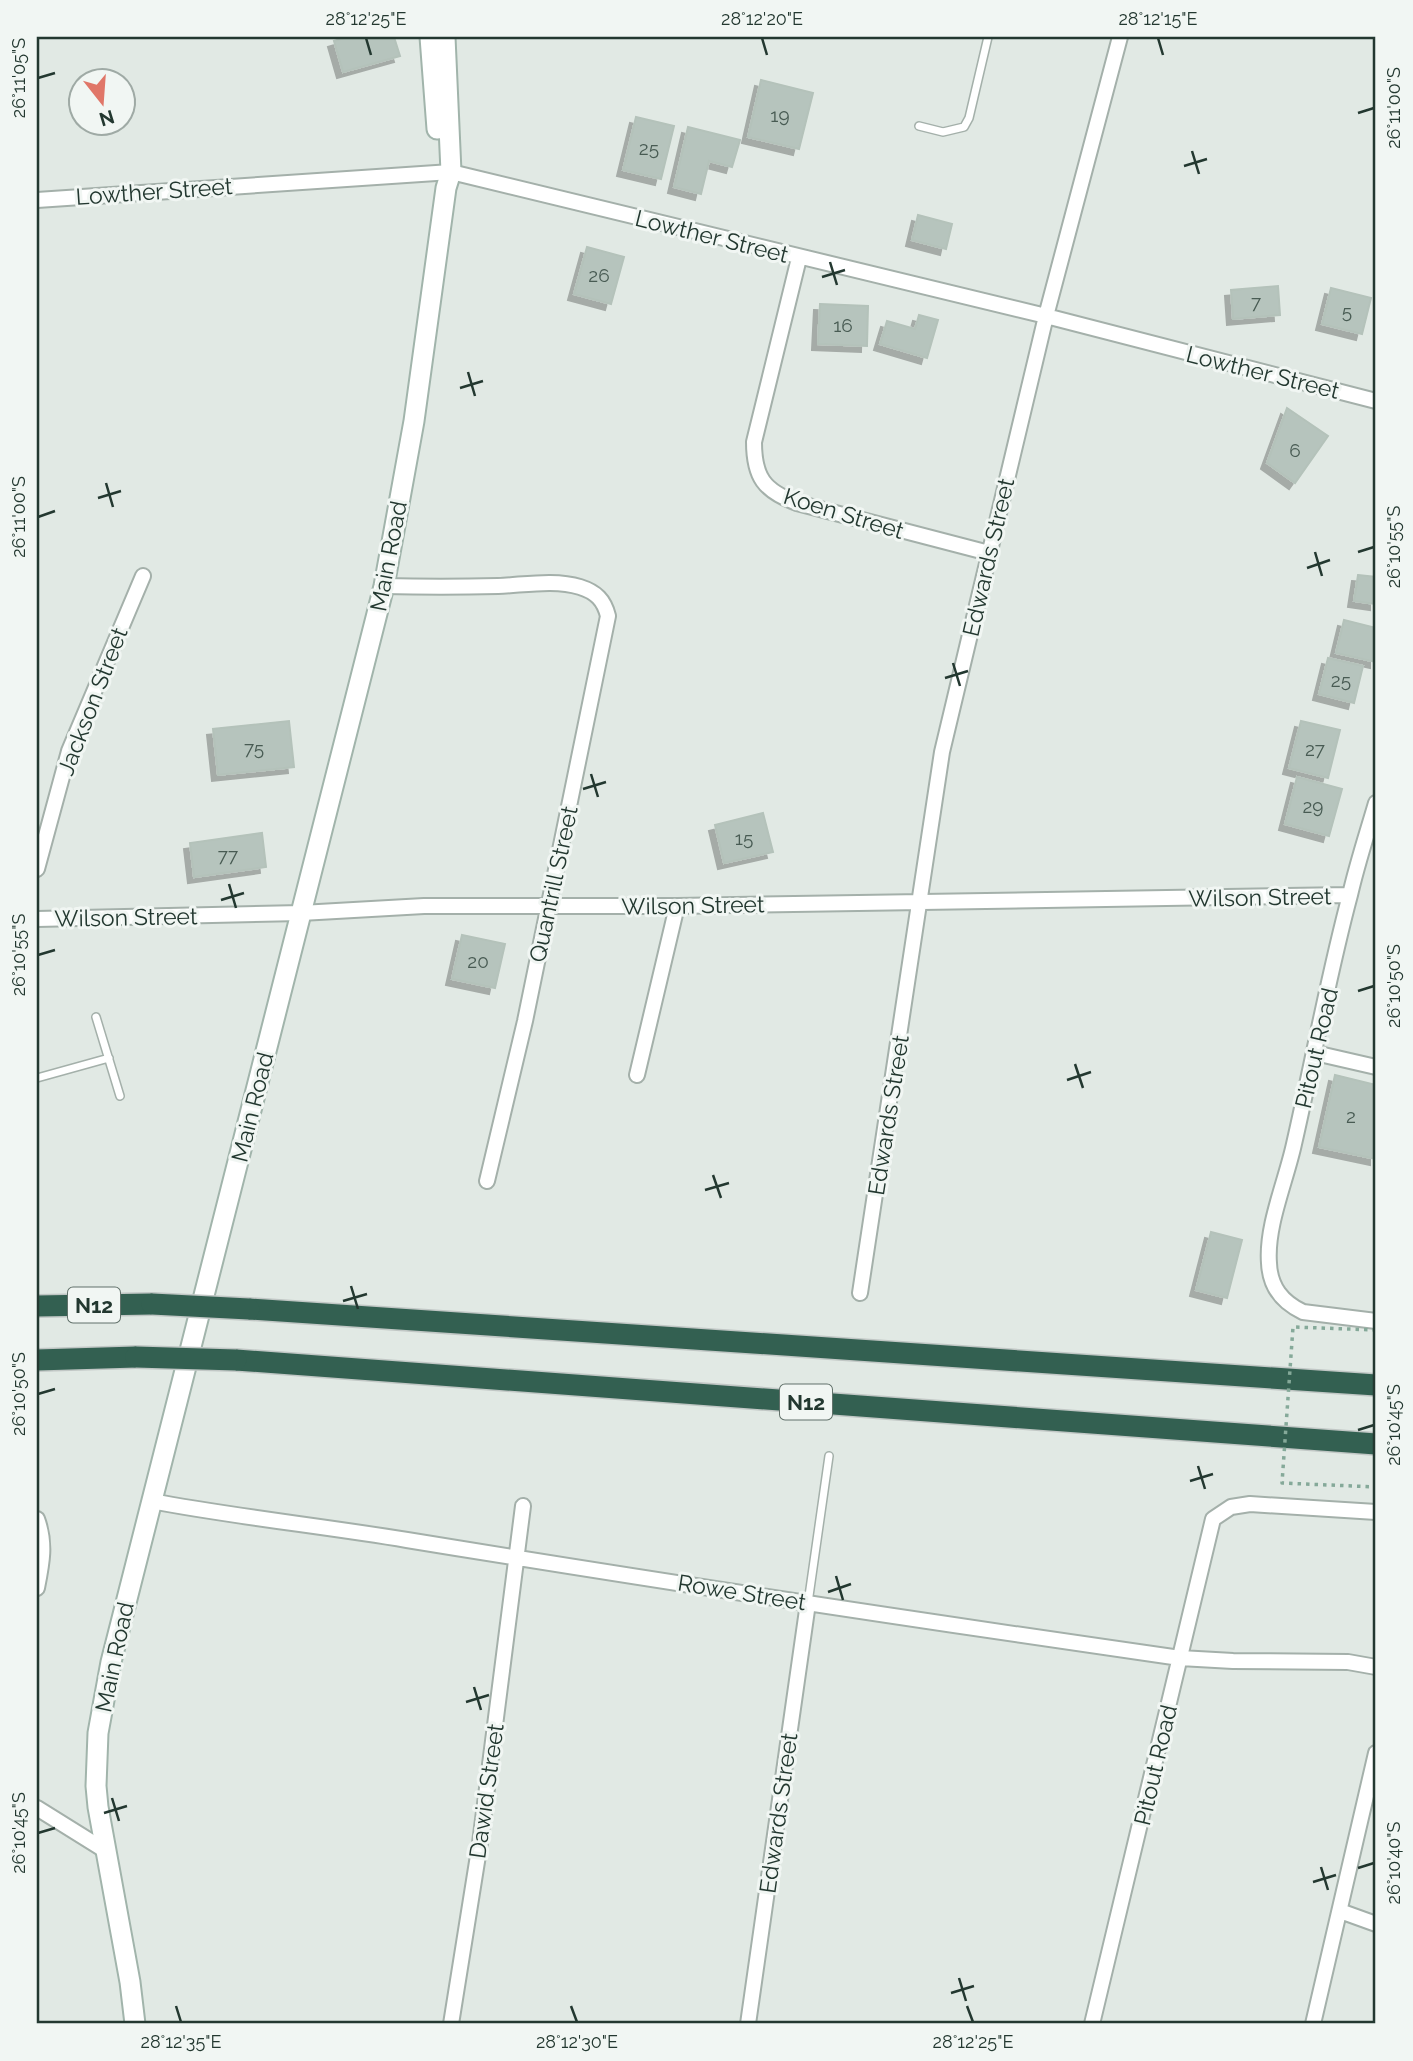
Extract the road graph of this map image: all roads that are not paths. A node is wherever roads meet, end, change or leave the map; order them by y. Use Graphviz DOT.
graph roads {
  1 [pos="429,37"];
  2 [pos="445,37"];
  3 [pos="988,37"];
  4 [pos="1120,37"];
  5 [pos="919,127"];
  6 [pos="446,177"];
  7 [pos="37,200"];
  8 [pos="799,258"];
  9 [pos="1046,316"];
  10 [pos="1376,401"];
  11 [pos="989,553"];
  12 [pos="143,576"];
  13 [pos="384,586"];
  14 [pos="1376,803"];
  15 [pos="37,869"];
  16 [pos="1349,895"];
  17 [pos="919,901"];
  18 [pos="547,906"];
  19 [pos="677,906"];
  20 [pos="301,913"];
  21 [pos="37,919"];
  22 [pos="96,1017"];
  23 [pos="1315,1053"];
  24 [pos="109,1058"];
  25 [pos="1376,1067"];
  26 [pos="637,1074"];
  27 [pos="37,1079"];
  28 [pos="120,1096"];
  29 [pos="488,1181"];
  30 [pos="860,1293"];
  31 [pos="37,1306"];
  32 [pos="1376,1321"];
  33 [pos="37,1360"];
  34 [pos="1376,1385"];
  35 [pos="1376,1444"];
  36 [pos="829,1456"];
  37 [pos="151,1500"];
  38 [pos="523,1506"];
  39 [pos="1376,1512"];
  40 [pos="37,1519"];
  41 [pos="518,1558"];
  42 [pos="37,1588"];
  43 [pos="808,1603"];
  44 [pos="1180,1658"];
  45 [pos="1376,1667"];
  46 [pos="1376,1753"];
  47 [pos="37,1808"];
  48 [pos="106,1851"];
  49 [pos="1339,1911"];
  50 [pos="1376,1924"];
  51 [pos="135,2024"];
  52 [pos="451,2024"];
  53 [pos="748,2024"];
  54 [pos="1092,2024"];
  55 [pos="1312,2024"];
  1 -- 6 [label="street, Main Road"];
  2 -- 6 [label="street, Main Road"];
  3 -- 5 [label="lane"];
  4 -- 9 [label="street, Edwards Street"];
  6 -- 7 [label="street, Lowther Street"];
  6 -- 8 [label="street, Lowther Street"];
  6 -- 13 [label="street, Main Road"];
  8 -- 9 [label="street, Lowther Street"];
  8 -- 11 [label="street, Koen Street"];
  9 -- 10 [label="street, Lowther Street"];
  9 -- 11 [label="street, Edwards Street"];
  11 -- 17 [label="street, Edwards Street"];
  12 -- 15 [label="street, Jackson Street"];
  13 -- 18 [label="street, Quantrill Street"];
  13 -- 20 [label="street, Main Road"];
  14 -- 16 [label="street, Pitout Road"];
  16 -- 17 [label="street, Wilson Street"];
  16 -- 23 [label="street, Pitout Road"];
  17 -- 19 [label="street, Wilson Street"];
  17 -- 30 [label="street, Edwards Street"];
  18 -- 19 [label="street, Wilson Street"];
  18 -- 20 [label="street, Wilson Street"];
  18 -- 29 [label="street, Quantrill Street"];
  19 -- 26 [label="street"];
  20 -- 21 [label="street, Wilson Street"];
  20 -- 37 [label="street, Main Road"];
  22 -- 24 [label="lane"];
  23 -- 25 [label="street"];
  23 -- 32 [label="street, Pitout Road"];
  24 -- 27 [label="lane"];
  24 -- 28 [label="lane"];
  31 -- 34 [label="highway, N12, bridge"];
  33 -- 35 [label="highway, N12, bridge"];
  36 -- 43 [label="lane"];
  37 -- 41 [label="street, Rowe Street"];
  37 -- 48 [label="street, Main Road"];
  38 -- 41 [label="street, Dawid Street"];
  39 -- 44 [label="street, Pitout Road"];
  40 -- 42 [label="street"];
  41 -- 43 [label="street, Rowe Street"];
  41 -- 52 [label="street, Dawid Street"];
  43 -- 44 [label="street, Rowe Street"];
  43 -- 53 [label="street, Edwards Street"];
  44 -- 45 [label="street, Rowe Street"];
  44 -- 54 [label="street, Pitout Road"];
  46 -- 49 [label="street"];
  47 -- 48 [label="street"];
  48 -- 51 [label="street, Main Road"];
  49 -- 50 [label="street"];
  49 -- 55 [label="street"];
}
